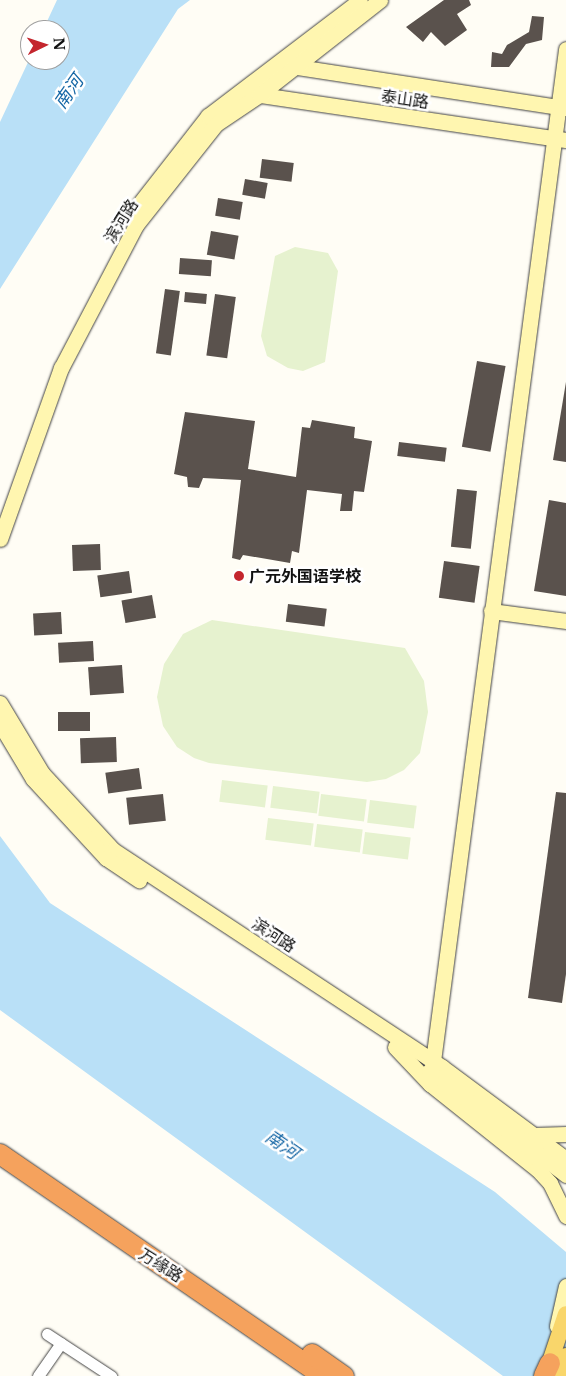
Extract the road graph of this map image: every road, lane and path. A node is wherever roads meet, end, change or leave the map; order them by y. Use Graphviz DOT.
graph roads {
  1 [pos="360,0"];
  2 [pos="380,0"];
  3 [pos="566,50"];
  4 [pos="275,65"];
  5 [pos="296,67"];
  6 [pos="238,91"];
  7 [pos="259,95"];
  8 [pos="562,108"];
  9 [pos="566,124"];
  10 [pos="561,140"];
  11 [pos="0,503"];
  12 [pos="0,539"];
  13 [pos="495,612"];
  14 [pos="566,621"];
  15 [pos="0,703"];
  16 [pos="0,724"];
  17 [pos="435,1072"];
  18 [pos="566,1134"];
  19 [pos="535,1135"];
  20 [pos="0,1154"];
  21 [pos="566,1159"];
  22 [pos="0,1165"];
  23 [pos="566,1175"];
  24 [pos="566,1216"];
  25 [pos="182,1278"];
  26 [pos="566,1286"];
  27 [pos="566,1314"];
  28 [pos="47,1334"];
  29 [pos="61,1343"];
  30 [pos="556,1367"];
  31 [pos="38,1376"];
  32 [pos="111,1376"];
  33 [pos="310,1376"];
  34 [pos="323,1376"];
  35 [pos="344,1376"];
  1 -- 4 [label="street, 滨河路"];
  2 -- 5 [label="street, 滨河路"];
  3 -- 8 [label="street"];
  4 -- 5 [label="street, 泰山路"];
  4 -- 6 [label="street, 滨河路"];
  5 -- 7 [label="street, 滨河路"];
  5 -- 8 [label="street, 泰山路"];
  6 -- 7 [label="street, 泰山路"];
  6 -- 11 [label="street, 滨河路"];
  7 -- 10 [label="street, 泰山路"];
  7 -- 12 [label="street, 滨河路"];
  8 -- 10 [label="street"];
  9 -- 10 [label="street"];
  10 -- 13 [label="street"];
  13 -- 14 [label="street"];
  13 -- 17 [label="street"];
  15 -- 17 [label="street, 滨河路"];
  16 -- 17 [label="street, 滨河路"];
  17 -- 19 [label="street, 滨河路"];
  17 -- 23 [label="street, 滨河路"];
  17 -- 24 [label="street"];
  18 -- 19 [label="street"];
  19 -- 21 [label="street, 滨河路"];
  20 -- 25 [label="highway, 万缘路"];
  22 -- 33 [label="highway, 万缘路"];
  25 -- 34 [label="highway, 万缘路"];
  25 -- 35 [label="highway"];
  26 -- 30 [label="street"];
  27 -- 30 [label="main road"];
  28 -- 29 [label="street"];
  29 -- 31 [label="street"];
  29 -- 32 [label="street"];
}
